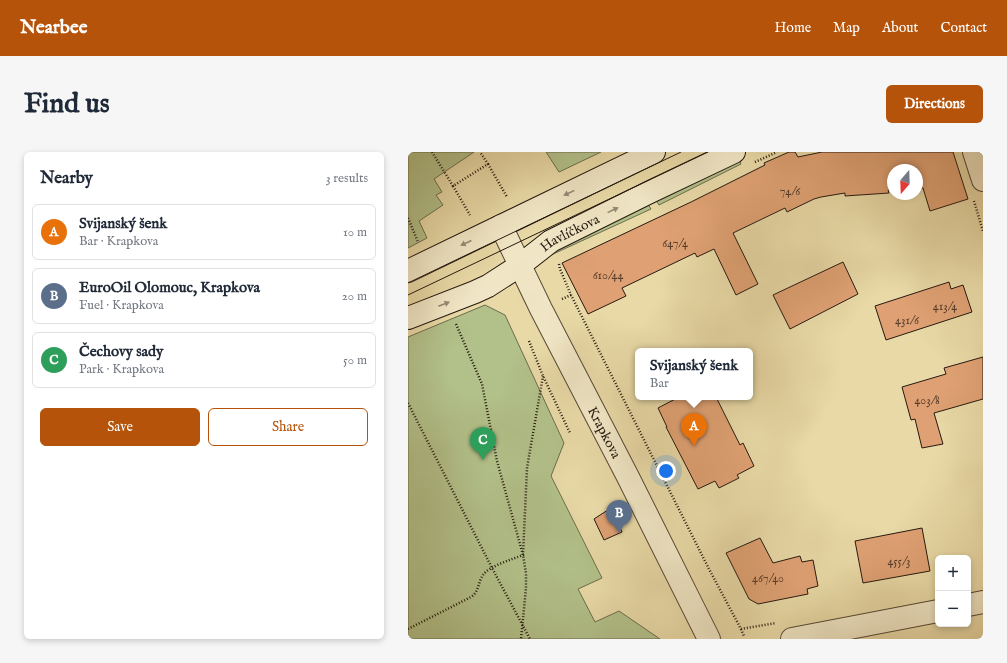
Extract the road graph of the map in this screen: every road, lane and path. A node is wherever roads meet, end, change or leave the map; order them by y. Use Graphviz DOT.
graph roads {
  1 [pos="432,152"];
  2 [pos="480,152"];
  3 [pos="654,152"];
  4 [pos="777,152"];
  5 [pos="974,152"];
  6 [pos="742,158"];
  7 [pos="488,164"];
  8 [pos="983,180"];
  9 [pos="453,186"];
  10 [pos="508,198"];
  11 [pos="471,217"];
  12 [pos="408,218"];
  13 [pos="501,226"];
  14 [pos="419,243"];
  15 [pos="559,262"];
  16 [pos="519,266"];
  17 [pos="408,271"];
  18 [pos="572,295"];
  19 [pos="558,301"];
  20 [pos="408,318"];
  21 [pos="455,321"];
  22 [pos="529,340"];
  23 [pos="543,376"];
  24 [pos="408,403"];
  25 [pos="570,433"];
  26 [pos="523,555"];
  27 [pos="492,568"];
  28 [pos="983,602"];
  29 [pos="971,604"];
  30 [pos="935,611"];
  31 [pos="779,622"];
  32 [pos="523,624"];
  33 [pos="408,629"];
  34 [pos="741,629"];
  35 [pos="744,636"];
  36 [pos="521,639"];
  37 [pos="530,639"];
  38 [pos="709,639"];
  39 [pos="792,639"];
  1 -- 9 [label="path"];
  2 -- 7 [label="path"];
  3 -- 13 [label="street, one-way"];
  4 -- 6 [label="path"];
  5 -- 8 [label="street"];
  16 -- 6 [label="street, Havlíčkova, one-way"];
  7 -- 9 [label="path"];
  7 -- 10 [label="path"];
  9 -- 11 [label="path"];
  12 -- 14 [label="path"];
  13 -- 16 [label="street, Krapkova"];
  13 -- 17 [label="street, one-way"];
  15 -- 18 [label="path"];
  20 -- 16 [label="street, Havlíčkova, one-way"];
  16 -- 38 [label="street, Krapkova"];
  18 -- 19 [label="path"];
  18 -- 34 [label="path"];
  21 -- 26 [label="path"];
  22 -- 23 [label="path"];
  23 -- 25 [label="path"];
  23 -- 26 [label="path"];
  24 -- 27 [label="path"];
  26 -- 27 [label="path"];
  26 -- 32 [label="path"];
  27 -- 32 [label="path"];
  27 -- 33 [label="path"];
  28 -- 29 [label="street"];
  30 -- 39 [label="street"];
  31 -- 34 [label="path"];
  32 -- 36 [label="path"];
  32 -- 37 [label="path"];
  34 -- 35 [label="path"];
}
